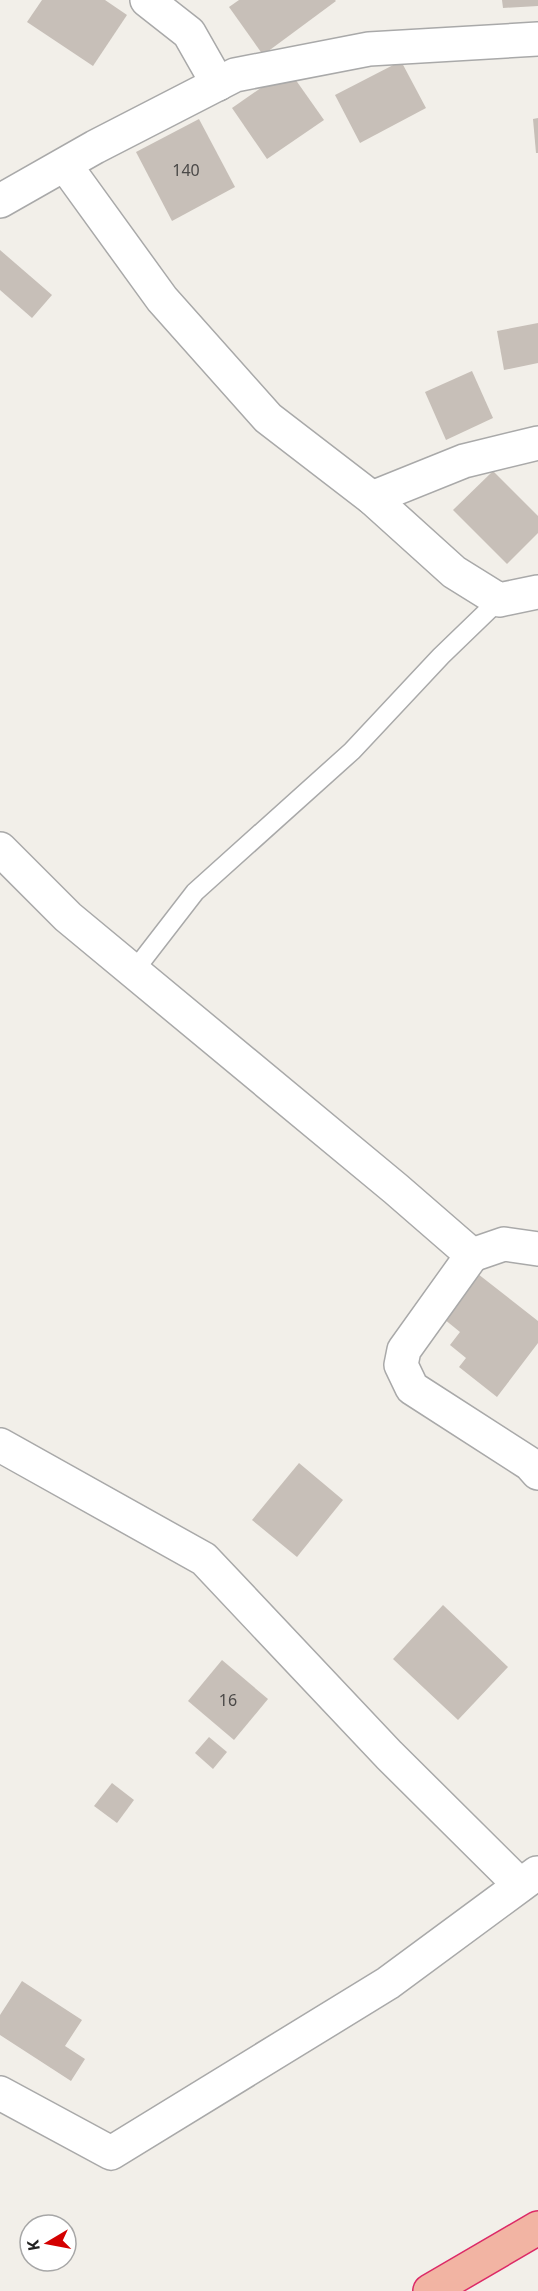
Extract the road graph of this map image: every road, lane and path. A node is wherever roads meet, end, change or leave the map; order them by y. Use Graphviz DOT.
graph roads {
  1 [pos="147,0"];
  2 [pos="538,39"];
  3 [pos="218,84"];
  4 [pos="65,165"];
  5 [pos="0,201"];
  6 [pos="538,443"];
  7 [pos="372,498"];
  8 [pos="538,592"];
  9 [pos="500,600"];
  10 [pos="0,849"];
  11 [pos="134,971"];
  12 [pos="538,1249"];
  13 [pos="472,1255"];
  14 [pos="0,1445"];
  15 [pos="538,1473"];
  16 [pos="529,1878"];
  17 [pos="0,2093"];
  18 [pos="538,2228"];
  19 [pos="430,2291"];
  1 -- 3 [label="street"];
  2 -- 3 [label="street"];
  3 -- 4 [label="street"];
  4 -- 5 [label="street"];
  4 -- 7 [label="street"];
  6 -- 7 [label="street"];
  7 -- 9 [label="street"];
  8 -- 9 [label="street"];
  9 -- 11 [label="lane"];
  10 -- 11 [label="street"];
  11 -- 13 [label="street"];
  12 -- 13 [label="street"];
  13 -- 15 [label="street"];
  14 -- 16 [label="street"];
  16 -- 17 [label="street"];
  18 -- 19 [label="highway"];
}
